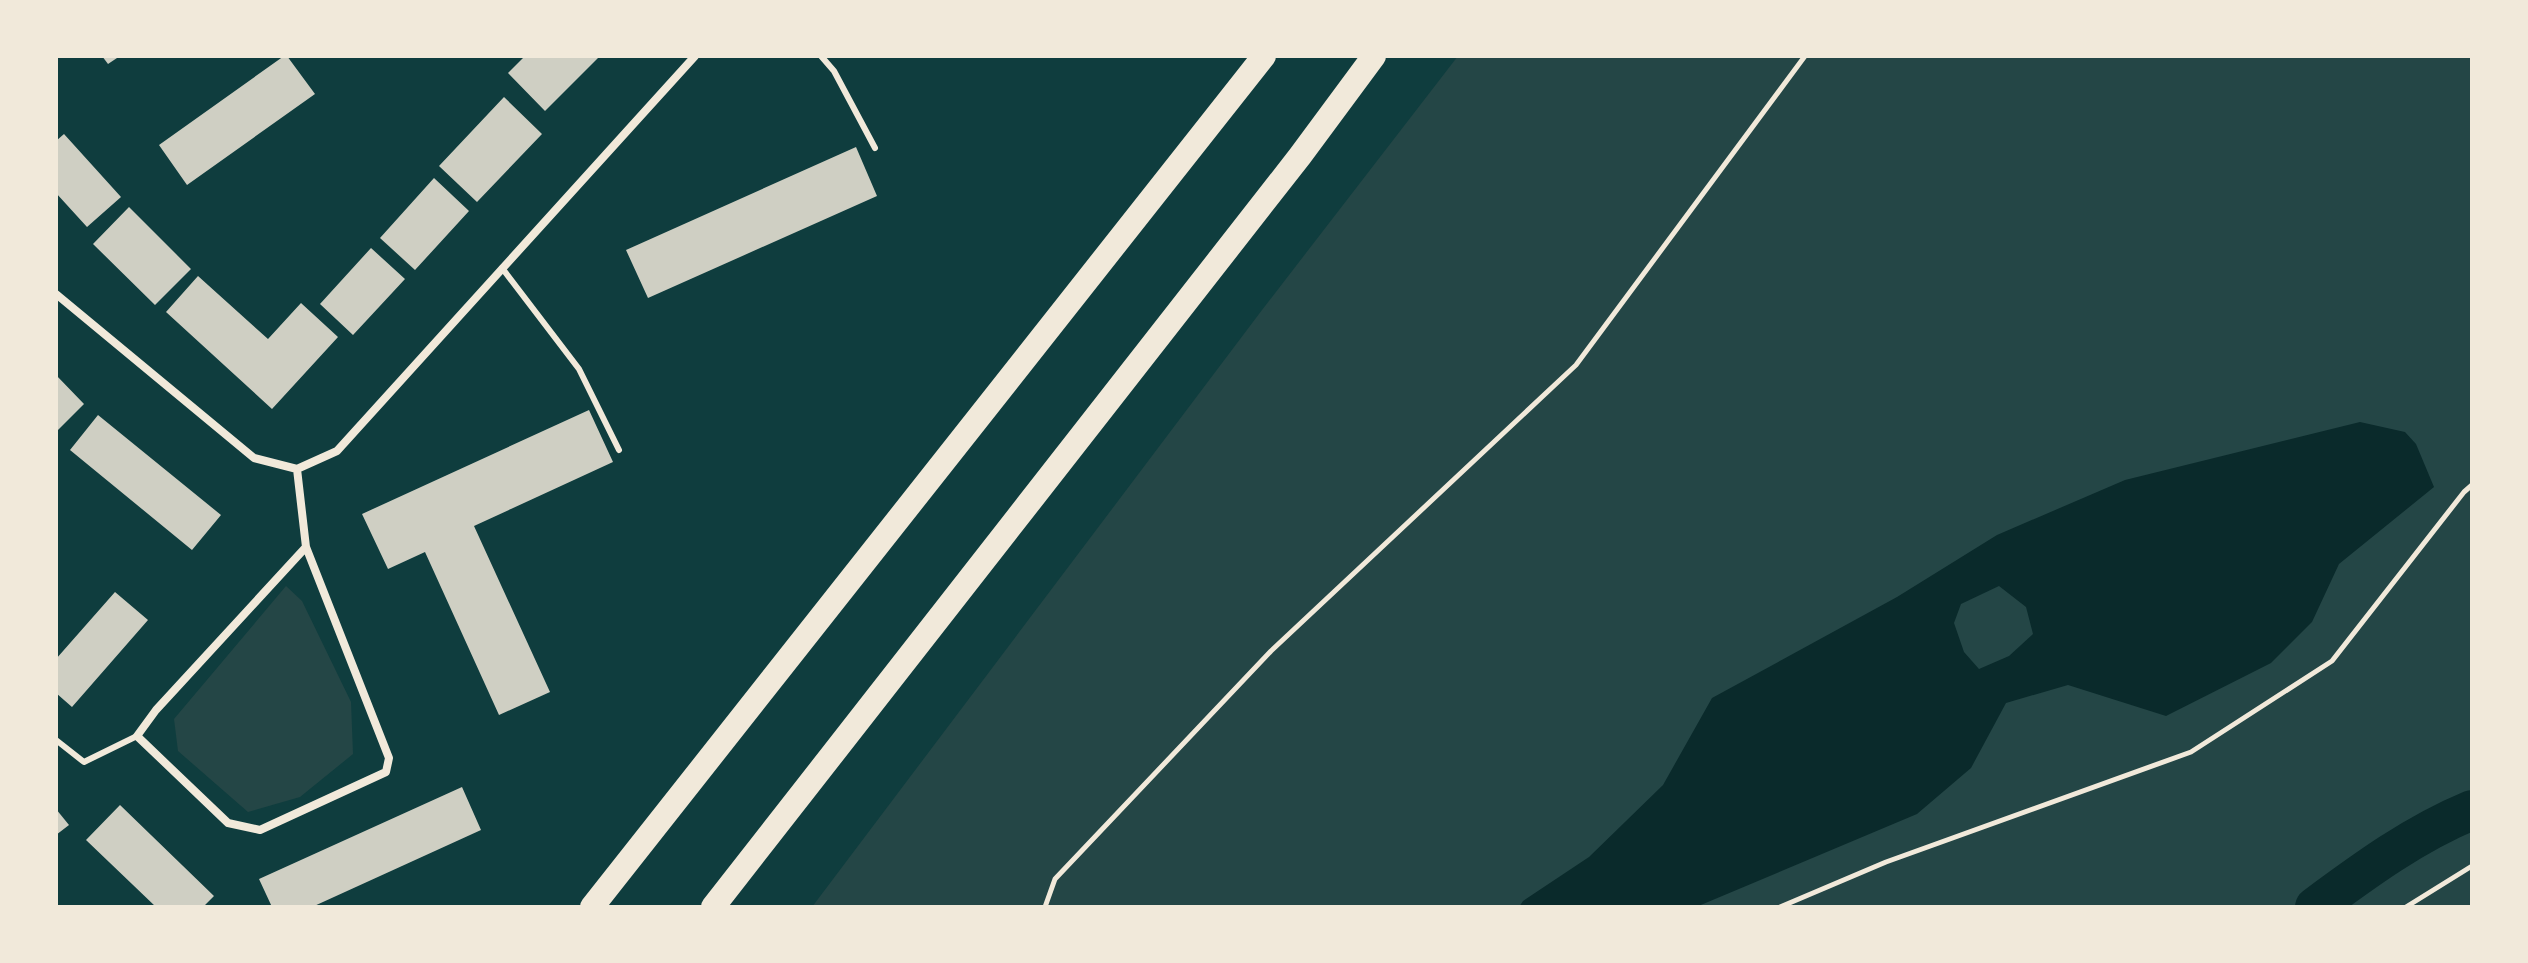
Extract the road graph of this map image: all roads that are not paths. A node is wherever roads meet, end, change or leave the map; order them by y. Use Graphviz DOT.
graph roads {
  1 [pos="695,56"];
  2 [pos="821,56"];
  3 [pos="1264,56"];
  4 [pos="1374,56"];
  5 [pos="875,148"];
  6 [pos="502,268"];
  7 [pos="56,294"];
  8 [pos="619,450"];
  9 [pos="297,469"];
  10 [pos="306,547"];
  11 [pos="137,736"];
  12 [pos="56,740"];
  13 [pos="592,907"];
  14 [pos="713,907"];
  1 -- 6 [label="street"];
  2 -- 5 [label="lane"];
  3 -- 13 [label="highway"];
  4 -- 14 [label="highway"];
  6 -- 8 [label="lane"];
  6 -- 9 [label="street"];
  7 -- 9 [label="street"];
  9 -- 10 [label="street"];
  10 -- 11 [label="street"];
  10 -- 11 [label="street"];
  11 -- 12 [label="lane"];
}
